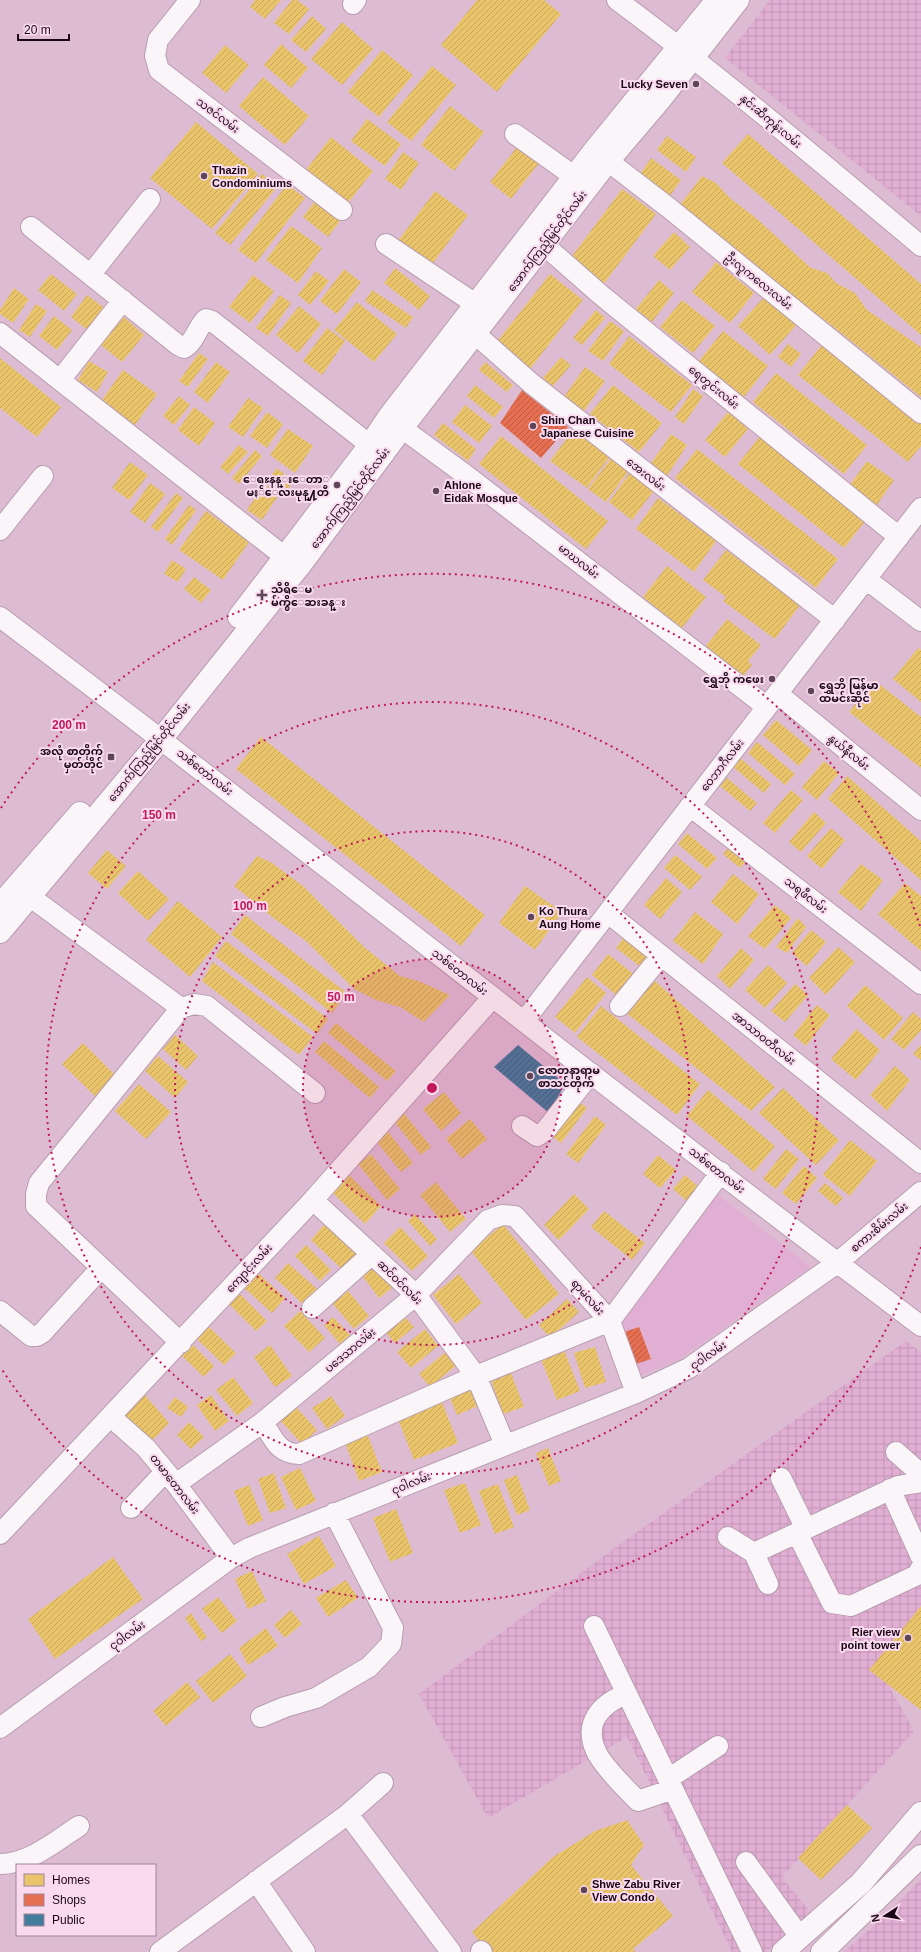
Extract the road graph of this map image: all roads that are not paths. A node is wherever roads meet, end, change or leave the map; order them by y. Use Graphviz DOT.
graph roads {
  1 [pos="190,0"];
  2 [pos="618,0"];
  3 [pos="717,0"];
  4 [pos="738,0"];
  5 [pos="686,52"];
  6 [pos="515,134"];
  7 [pos="601,156"];
  8 [pos="575,178"];
  9 [pos="150,199"];
  10 [pos="342,210"];
  11 [pos="31,227"];
  12 [pos="537,241"];
  13 [pos="386,244"];
  14 [pos="921,246"];
  15 [pos="91,274"];
  16 [pos="123,300"];
  17 [pos="476,305"];
  18 [pos="469,328"];
  19 [pos="0,333"];
  20 [pos="60,380"];
  21 [pos="921,412"];
  22 [pos="395,423"];
  23 [pos="377,450"];
  24 [pos="44,476"];
  25 [pos="921,508"];
  26 [pos="0,530"];
  27 [pos="899,537"];
  28 [pos="293,560"];
  29 [pos="866,578"];
  30 [pos="0,617"];
  31 [pos="834,620"];
  32 [pos="921,621"];
  33 [pos="772,700"];
  34 [pos="157,735"];
  35 [pos="690,806"];
  36 [pos="921,810"];
  37 [pos="23,891"];
  38 [pos="0,905"];
  39 [pos="608,913"];
  40 [pos="0,932"];
  41 [pos="661,956"];
  42 [pos="921,984"];
  43 [pos="492,997"];
  44 [pos="620,1006"];
  45 [pos="181,1008"];
  46 [pos="524,1021"];
  47 [pos="591,1073"];
  48 [pos="315,1093"];
  49 [pos="522,1126"];
  50 [pos="921,1163"];
  51 [pos="720,1172"];
  52 [pos="921,1192"];
  53 [pos="313,1200"];
  54 [pos="515,1216"];
  55 [pos="372,1254"];
  56 [pos="837,1263"];
  57 [pos="101,1268"];
  58 [pos="416,1295"];
  59 [pos="312,1308"];
  60 [pos="0,1311"];
  61 [pos="610,1321"];
  62 [pos="921,1326"];
  63 [pos="181,1342"];
  64 [pos="476,1376"];
  65 [pos="636,1393"];
  66 [pos="111,1417"];
  67 [pos="263,1422"];
  68 [pos="505,1445"];
  69 [pos="896,1452"];
  70 [pos="921,1474"];
  71 [pos="170,1478"];
  72 [pos="781,1478"];
  73 [pos="921,1482"];
  74 [pos="890,1489"];
  75 [pos="131,1508"];
  76 [pos="334,1514"];
  77 [pos="802,1531"];
  78 [pos="0,1534"];
  79 [pos="728,1537"];
  80 [pos="754,1553"];
  81 [pos="921,1557"];
  82 [pos="232,1558"];
  83 [pos="921,1568"];
  84 [pos="768,1584"];
  85 [pos="594,1626"];
  86 [pos="626,1694"];
  87 [pos="261,1717"];
  88 [pos="0,1728"];
  89 [pos="718,1746"];
  90 [pos="383,1783"];
  91 [pos="671,1784"];
  92 [pos="921,1813"];
  93 [pos="348,1814"];
  94 [pos="79,1826"];
  95 [pos="902,1834"];
  96 [pos="921,1855"];
  97 [pos="746,1862"];
  98 [pos="0,1864"];
  99 [pos="256,1882"];
  100 [pos="800,1937"];
  101 [pos="163,1951"];
  102 [pos="305,1952"];
  103 [pos="451,1952"];
  104 [pos="752,1952"];
  105 [pos="783,1952"];
  106 [pos="822,1952"];
  1 -- 10 [label="street, သဇင်လမ်း"];
  2 -- 5 [label="street, နှင်းဆီကုန်းလမ်း"];
  3 -- 5 [label="main road"];
  4 -- 5 [label="main road"];
  5 -- 7 [label="main road, အောက်ကြည့်မြင်တိုင်လမ်း"];
  5 -- 14 [label="street, နှင်းဆီကုန်းလမ်း"];
  6 -- 8 [label="street"];
  7 -- 8 [label="main road, အောက်ကြည့်မြင်တိုင်လမ်း"];
  7 -- 12 [label="main road, အောက်ကြည့်မြင်တိုင်လမ်း"];
  7 -- 21 [label="street, ဦးလူကလေးလမ်း"];
  8 -- 12 [label="main road, အောက်ကြည့်မြင်တိုင်လမ်း"];
  9 -- 15 [label="street"];
  11 -- 15 [label="street"];
  12 -- 17 [label="main road, အောက်ကြည့်မြင်တိုင်လမ်း"];
  12 -- 18 [label="main road, အောက်ကြည့်မြင်တိုင်လမ်း"];
  12 -- 27 [label="street, ရေတွင်းလမ်း"];
  13 -- 17 [label="street"];
  15 -- 16 [label="street"];
  16 -- 20 [label="street"];
  16 -- 23 [label="street"];
  17 -- 18 [label="main road, အောက်ကြည့်မြင်တိုင်လမ်း"];
  18 -- 22 [label="main road, အောက်ကြည့်မြင်တိုင်လမ်း"];
  18 -- 31 [label="street, အေးလမ်း"];
  19 -- 20 [label="street"];
  20 -- 28 [label="street"];
  22 -- 23 [label="main road, အောက်ကြည့်မြင်တိုင်လမ်း"];
  22 -- 33 [label="street, မာဃလမ်း"];
  23 -- 28 [label="main road, အောက်ကြည့်မြင်တိုင်လမ်း"];
  24 -- 26 [label="street"];
  25 -- 27 [label="street, ဝေဘာဂီလမ်း"];
  27 -- 29 [label="street, ဝေဘာဂီလမ်း"];
  28 -- 34 [label="main road, အောက်ကြည့်မြင်တိုင်လမ်း"];
  29 -- 31 [label="street, ဝေဘာဂီလမ်း"];
  29 -- 32 [label="street"];
  30 -- 34 [label="street, သစ်တောလမ်း"];
  31 -- 33 [label="street, ဝေဘာဂီလမ်း"];
  33 -- 35 [label="street, ဝေဘာဂီလမ်း"];
  33 -- 36 [label="street, နွယ်နီလမ်း"];
  34 -- 37 [label="main road, အောက်ကြည့်မြင်တိုင်လမ်း"];
  34 -- 43 [label="street, သစ်တောလမ်း"];
  35 -- 39 [label="street, ဝေဘာဂီလမ်း"];
  35 -- 42 [label="street, သရဖီလမ်း"];
  37 -- 38 [label="main road, အောက်ကြည့်မြင်တိုင်လမ်း"];
  37 -- 40 [label="main road, အောက်ကြည့်မြင်တိုင်လမ်း"];
  37 -- 45 [label="street"];
  39 -- 41 [label="street, အာသာဝတီလမ်း"];
  39 -- 46 [label="street, ဝေဘာဂီလမ်း"];
  41 -- 44 [label="street"];
  41 -- 50 [label="street, အာသာဝတီလမ်း"];
  43 -- 46 [label="street, သစ်တောလမ်း"];
  43 -- 53 [label="street, ကျောင်းလမ်း"];
  45 -- 48 [label="street"];
  45 -- 57 [label="street"];
  46 -- 47 [label="street, သစ်တောလမ်း"];
  47 -- 49 [label="street"];
  47 -- 51 [label="street, သစ်တောလမ်း"];
  51 -- 56 [label="street, သစ်တောလမ်း"];
  51 -- 61 [label="street"];
  52 -- 56 [label="street, စကားစိမ်းလမ်း"];
  53 -- 55 [label="street, ဆင်ဝင်လမ်း"];
  53 -- 63 [label="street, ကျောင်းလမ်း"];
  54 -- 58 [label="street, ပဒေသာလမ်း"];
  54 -- 61 [label="street, ရာမလမ်း"];
  55 -- 58 [label="street, ဆင်ဝင်လမ်း"];
  55 -- 59 [label="street"];
  56 -- 62 [label="street, သစ်တောလမ်း"];
  56 -- 65 [label="street, ငုဝါလမ်း"];
  57 -- 60 [label="street"];
  57 -- 63 [label="street"];
  58 -- 64 [label="street, ဆင်ဝင်လမ်း"];
  58 -- 67 [label="street, ပဒေသာလမ်း"];
  61 -- 64 [label="street"];
  61 -- 65 [label="street, ရာမလမ်း"];
  63 -- 66 [label="street, ကျောင်းလမ်း"];
  64 -- 67 [label="street"];
  64 -- 68 [label="street, ဆင်ဝင်လမ်း"];
  65 -- 68 [label="street, ငုဝါလမ်း"];
  66 -- 71 [label="street, တမာတောလမ်း"];
  66 -- 78 [label="street, ကျောင်းလမ်း"];
  67 -- 71 [label="street, ပဒေသာလမ်း"];
  68 -- 76 [label="street, ငုဝါလမ်း"];
  69 -- 70 [label="street"];
  71 -- 75 [label="street, ပဒေသာလမ်း"];
  71 -- 82 [label="street, တမာတောလမ်း"];
  72 -- 77 [label="street"];
  73 -- 74 [label="street"];
  74 -- 77 [label="street"];
  74 -- 81 [label="street"];
  76 -- 82 [label="street, ငုဝါလမ်း"];
  76 -- 87 [label="street"];
  77 -- 80 [label="street"];
  77 -- 83 [label="street"];
  79 -- 80 [label="street"];
  80 -- 84 [label="street"];
  82 -- 88 [label="street, ငုဝါလမ်း"];
  85 -- 86 [label="street"];
  86 -- 91 [label="street"];
  86 -- 91 [label="street"];
  89 -- 91 [label="street"];
  90 -- 93 [label="street"];
  91 -- 104 [label="street"];
  92 -- 95 [label="main road"];
  93 -- 99 [label="street"];
  93 -- 103 [label="street"];
  94 -- 98 [label="street"];
  95 -- 96 [label="main road"];
  95 -- 100 [label="main road"];
  96 -- 106 [label="main road"];
  97 -- 100 [label="street"];
  99 -- 101 [label="street"];
  99 -- 102 [label="street"];
  100 -- 105 [label="main road"];
}
